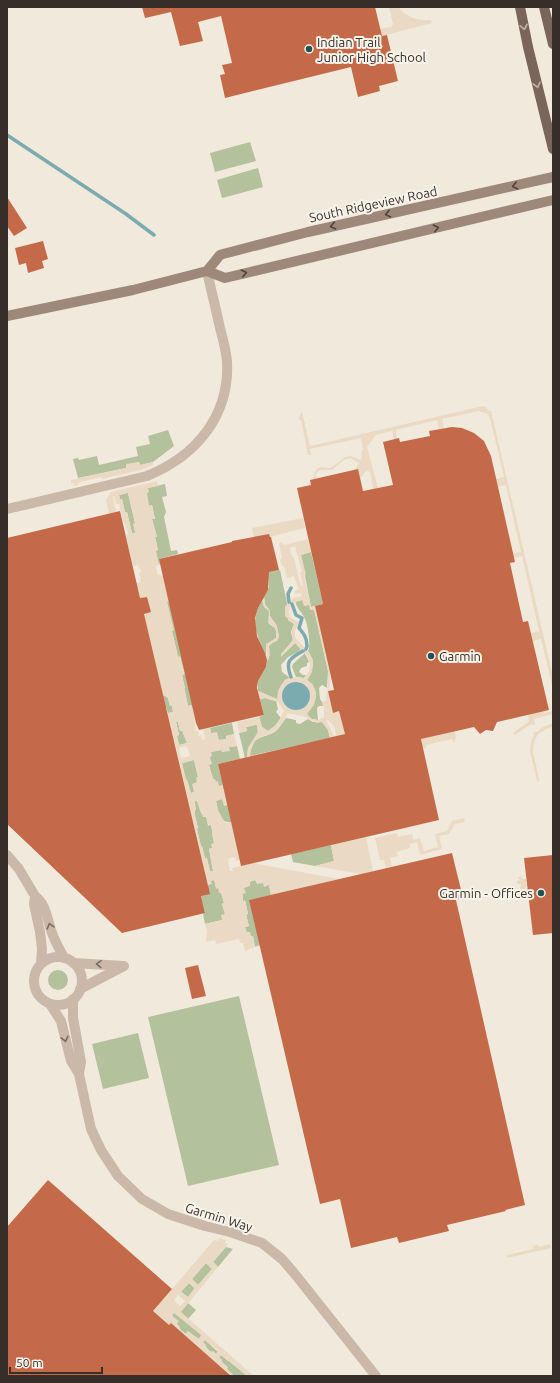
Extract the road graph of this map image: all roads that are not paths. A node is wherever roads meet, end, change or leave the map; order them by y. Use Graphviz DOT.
graph roads {
  1 [pos="520,7"];
  2 [pos="544,7"];
  3 [pos="553,44"];
  4 [pos="553,148"];
  5 [pos="553,177"];
  6 [pos="553,200"];
  7 [pos="207,271"];
  8 [pos="7,316"];
  9 [pos="7,509"];
  10 [pos="7,855"];
  11 [pos="35,896"];
  12 [pos="69,961"];
  13 [pos="41,964"];
  14 [pos="80,989"];
  15 [pos="74,999"];
  16 [pos="50,1004"];
  17 [pos="79,1074"];
  18 [pos="376,1376"];
  1 -- 4 [label="main road, one-way"];
  2 -- 3 [label="main road"];
  5 -- 7 [label="main road, South Ridgeview Road, one-way"];
  7 -- 6 [label="main road, one-way"];
  7 -- 8 [label="main road"];
  7 -- 9 [label="street"];
  10 -- 11 [label="street, Garmin Way"];
  12 -- 11 [label="street, Garmin Way, one-way"];
  11 -- 13 [label="street, Garmin Way"];
  12 -- 13 [label="street"];
  12 -- 14 [label="street, Garmin Way"];
  14 -- 12 [label="street, one-way"];
  13 -- 16 [label="street, Garmin Way"];
  14 -- 15 [label="street, Garmin Way"];
  15 -- 16 [label="street"];
  15 -- 17 [label="street, Garmin Way"];
  16 -- 17 [label="street, Garmin Way, one-way"];
  17 -- 18 [label="street, Garmin Way"];
}
